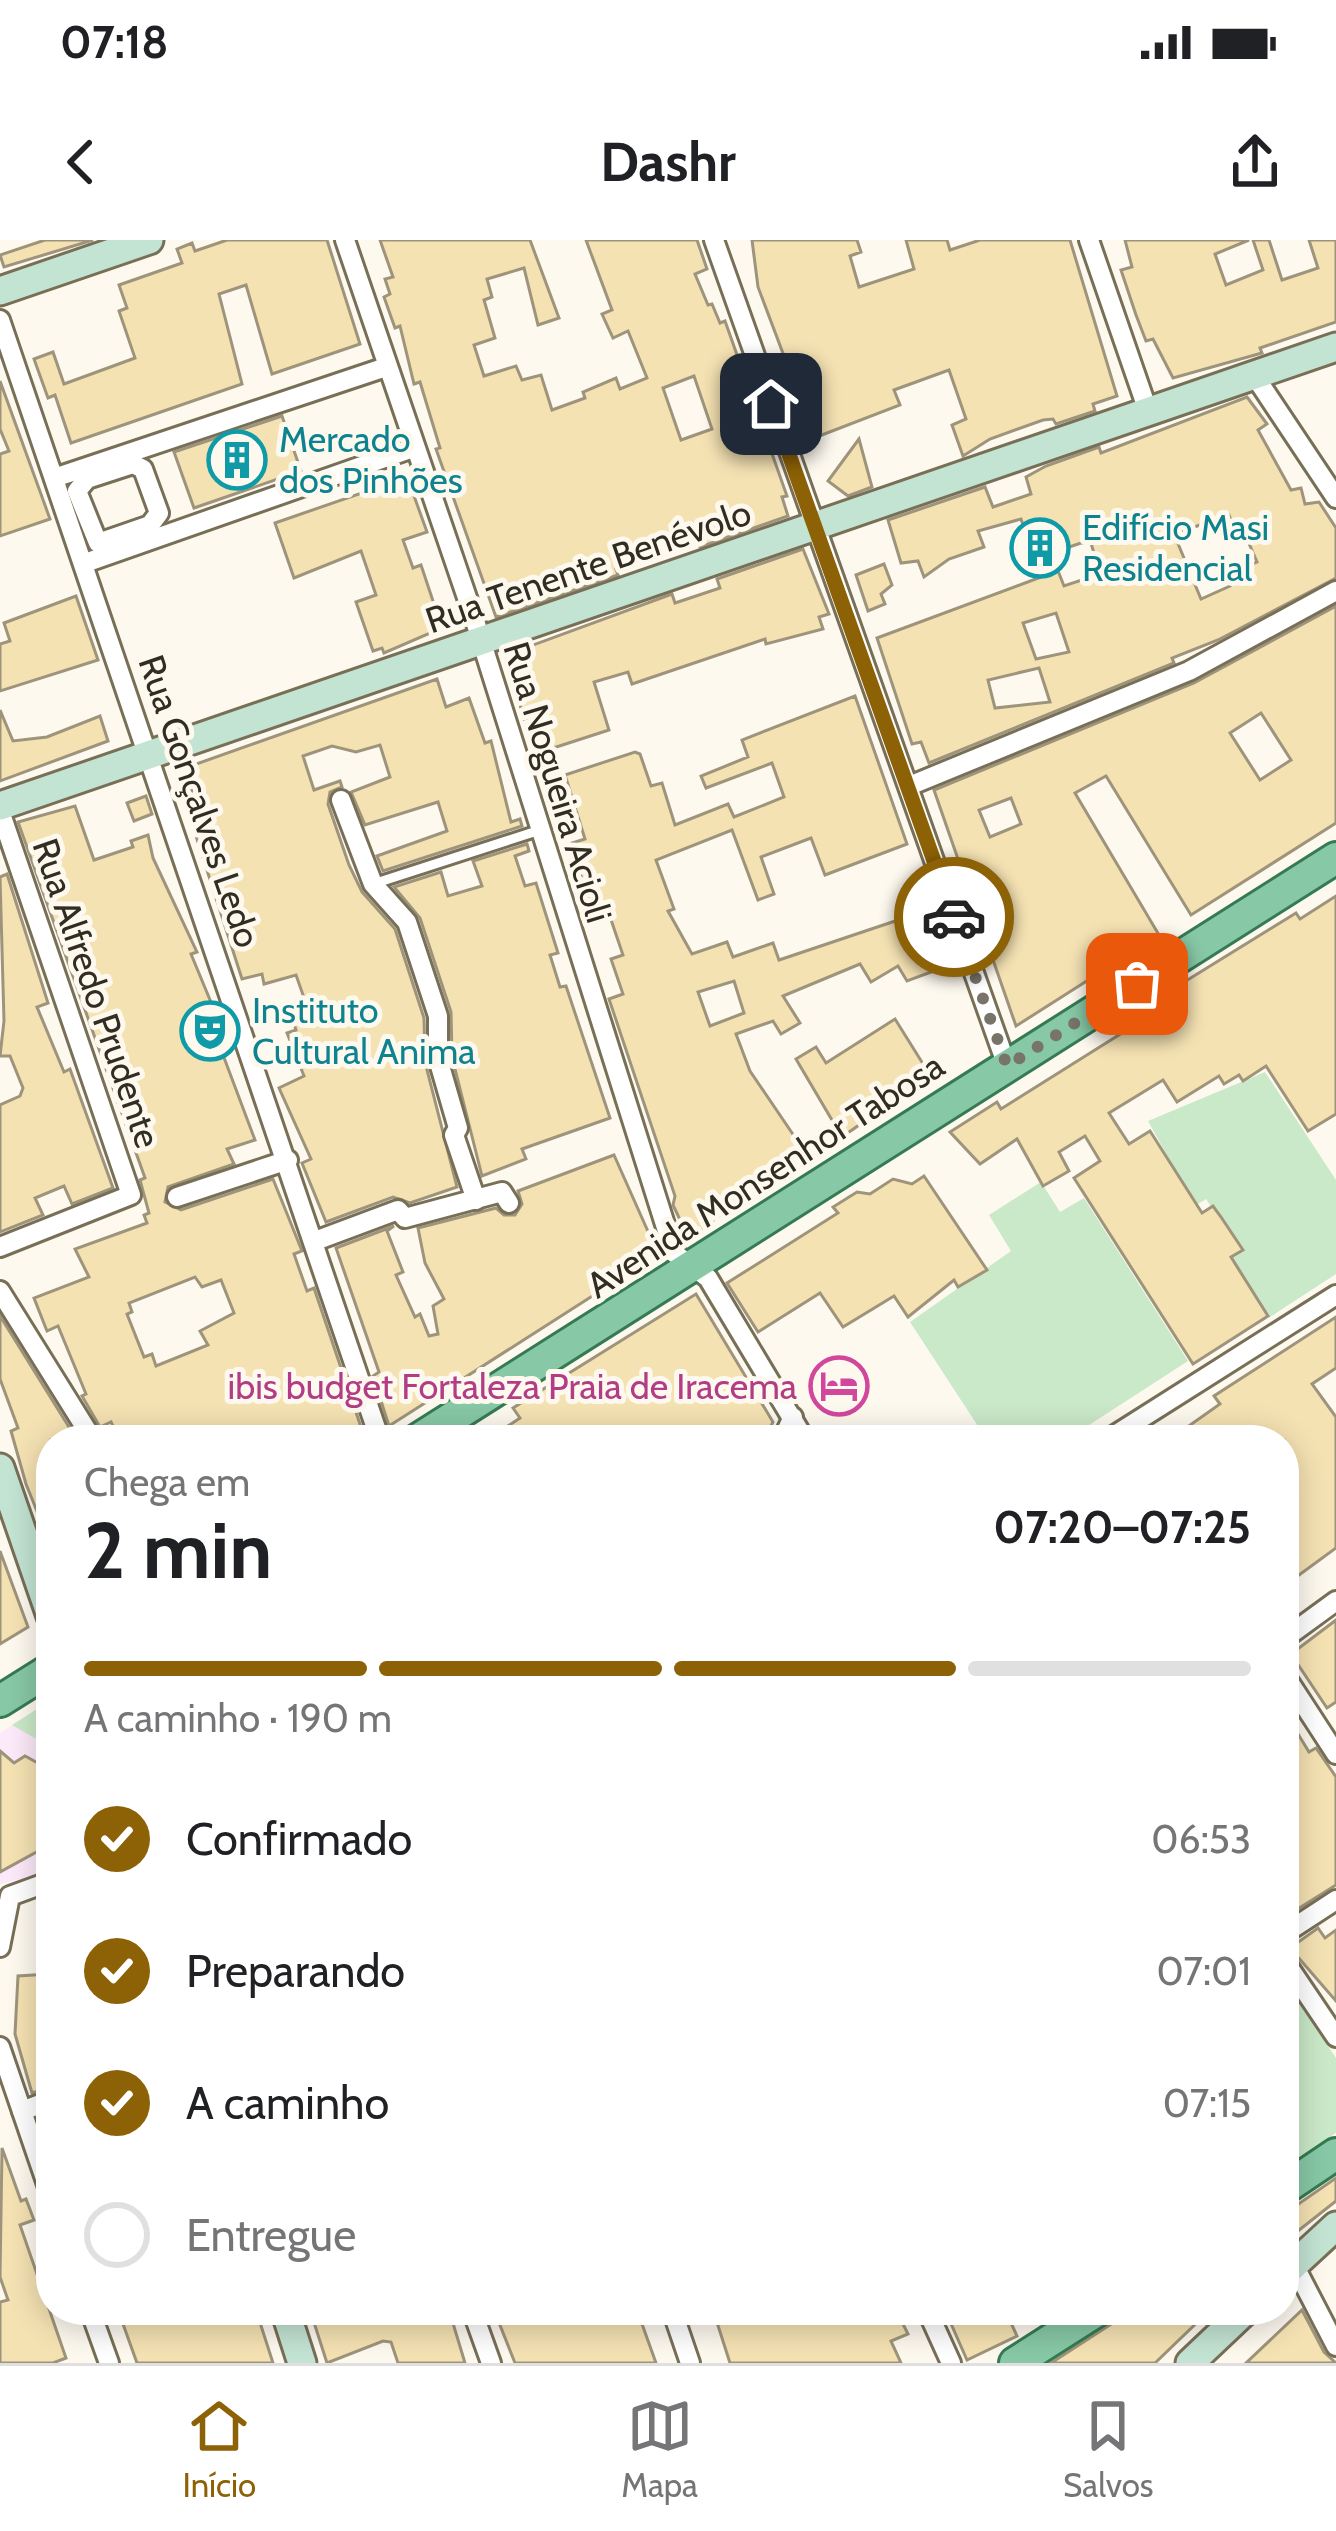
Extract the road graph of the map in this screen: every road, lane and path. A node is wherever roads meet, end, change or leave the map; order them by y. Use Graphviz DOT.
graph roads {
  1 [pos="149,240"];
  2 [pos="345,240"];
  3 [pos="714,240"];
  4 [pos="1089,240"];
  5 [pos="0,291"];
  6 [pos="0,320"];
  7 [pos="1336,346"];
  8 [pos="386,367"];
  9 [pos="1254,375"];
  10 [pos="1148,411"];
  11 [pos="148,446"];
  12 [pos="413,448"];
  13 [pos="54,478"];
  14 [pos="1336,498"];
  15 [pos="150,525"];
  16 [pos="814,527"];
  17 [pos="177,531"];
  18 [pos="85,563"];
  19 [pos="1336,591"];
  20 [pos="481,641"];
  21 [pos="148,756"];
  22 [pos="909,786"];
  23 [pos="341,800"];
  24 [pos="0,809"];
  25 [pos="537,831"];
  26 [pos="1336,858"];
  27 [pos="373,884"];
  28 [pos="1007,1066"];
  29 [pos="288,1160"];
  30 [pos="177,1197"];
  31 [pos="476,1200"];
  32 [pos="508,1203"];
  33 [pos="315,1241"];
  34 [pos="0,1247"];
  35 [pos="694,1268"];
  36 [pos="0,1291"];
  37 [pos="1336,1295"];
  38 [pos="793,1417"];
  39 [pos="84,1425"];
  40 [pos="375,1425"];
  41 [pos="441,1425"];
  42 [pos="789,1425"];
  43 [pos="797,1425"];
  44 [pos="1136,1425"];
  45 [pos="0,1468"];
  46 [pos="36,1572"];
  47 [pos="1336,1601"];
  48 [pos="1299,1628"];
  49 [pos="36,1679"];
  50 [pos="1299,1697"];
  51 [pos="0,1700"];
  52 [pos="1336,1754"];
  53 [pos="36,1886"];
  54 [pos="1336,1900"];
  55 [pos="1299,1924"];
  56 [pos="0,1947"];
  57 [pos="1299,1981"];
  58 [pos="1334,2031"];
  59 [pos="0,2047"];
  60 [pos="36,2105"];
  61 [pos="22,2110"];
  62 [pos="36,2152"];
  63 [pos="1336,2153"];
  64 [pos="1299,2179"];
  65 [pos="1336,2226"];
  66 [pos="1299,2253"];
  67 [pos="1299,2268"];
  68 [pos="95,2325"];
  69 [pos="290,2325"];
  70 [pos="477,2325"];
  71 [pos="678,2325"];
  72 [pos="934,2325"];
  73 [pos="1069,2325"];
  74 [pos="1230,2325"];
  75 [pos="1336,2346"];
  76 [pos="109,2363"];
  77 [pos="302,2363"];
  78 [pos="491,2363"];
  79 [pos="690,2363"];
  80 [pos="951,2363"];
  81 [pos="1015,2363"];
  82 [pos="1190,2363"];
  1 -- 5 [label="street"];
  2 -- 8 [label="street, Rua Nogueira Acioli"];
  3 -- 16 [label="street"];
  4 -- 10 [label="street"];
  6 -- 13 [label="street, Rua Gonçalves Ledo"];
  7 -- 9 [label="street, Rua Tenente Benévolo"];
  8 -- 11 [label="street"];
  8 -- 12 [label="street, Rua Nogueira Acioli"];
  9 -- 10 [label="street, Rua Tenente Benévolo"];
  9 -- 14 [label="street"];
  10 -- 16 [label="street, Rua Tenente Benévolo"];
  11 -- 13 [label="street"];
  11 -- 17 [label="street"];
  12 -- 17 [label="street"];
  12 -- 20 [label="street, Rua Nogueira Acioli"];
  13 -- 18 [label="street, Rua Gonçalves Ledo"];
  15 -- 15 [label="street"];
  16 -- 20 [label="street, Rua Tenente Benévolo"];
  16 -- 22 [label="street"];
  17 -- 18 [label="street"];
  18 -- 21 [label="street, Rua Gonçalves Ledo"];
  19 -- 22 [label="street"];
  20 -- 21 [label="street, Rua Tenente Benévolo"];
  20 -- 25 [label="street, Rua Nogueira Acioli"];
  21 -- 24 [label="street, Rua Tenente Benévolo"];
  21 -- 29 [label="street, Rua Gonçalves Ledo"];
  22 -- 28 [label="street"];
  23 -- 27 [label="street"];
  24 -- 34 [label="street, Rua Alfredo Prudente"];
  25 -- 27 [label="lane"];
  25 -- 35 [label="street, Rua Nogueira Acioli"];
  26 -- 28 [label="main road, Avenida Monsenhor Tabosa"];
  27 -- 31 [label="street"];
  28 -- 35 [label="main road, Avenida Monsenhor Tabosa"];
  29 -- 30 [label="street"];
  29 -- 33 [label="street, Rua Gonçalves Ledo"];
  31 -- 32 [label="street"];
  31 -- 33 [label="street"];
  33 -- 40 [label="street, Rua Gonçalves Ledo"];
  35 -- 38 [label="street, Rua Nogueira Acioli"];
  35 -- 41 [label="main road, Avenida Monsenhor Tabosa"];
  36 -- 39 [label="street"];
  37 -- 44 [label="street"];
  38 -- 42 [label="street"];
  38 -- 43 [label="street, Rua Nogueira Acioli"];
  45 -- 46 [label="street"];
  47 -- 48 [label="street"];
  49 -- 51 [label="main road"];
  50 -- 52 [label="street"];
  53 -- 56 [label="street"];
  54 -- 55 [label="street"];
  57 -- 58 [label="street"];
  59 -- 61 [label="street"];
  60 -- 61 [label="street"];
  61 -- 62 [label="street"];
  63 -- 64 [label="main road"];
  65 -- 66 [label="street"];
  67 -- 75 [label="street"];
  68 -- 76 [label="street"];
  69 -- 77 [label="street"];
  70 -- 78 [label="street"];
  71 -- 79 [label="street"];
  72 -- 80 [label="street"];
  73 -- 81 [label="main road"];
  74 -- 82 [label="street"];
}
